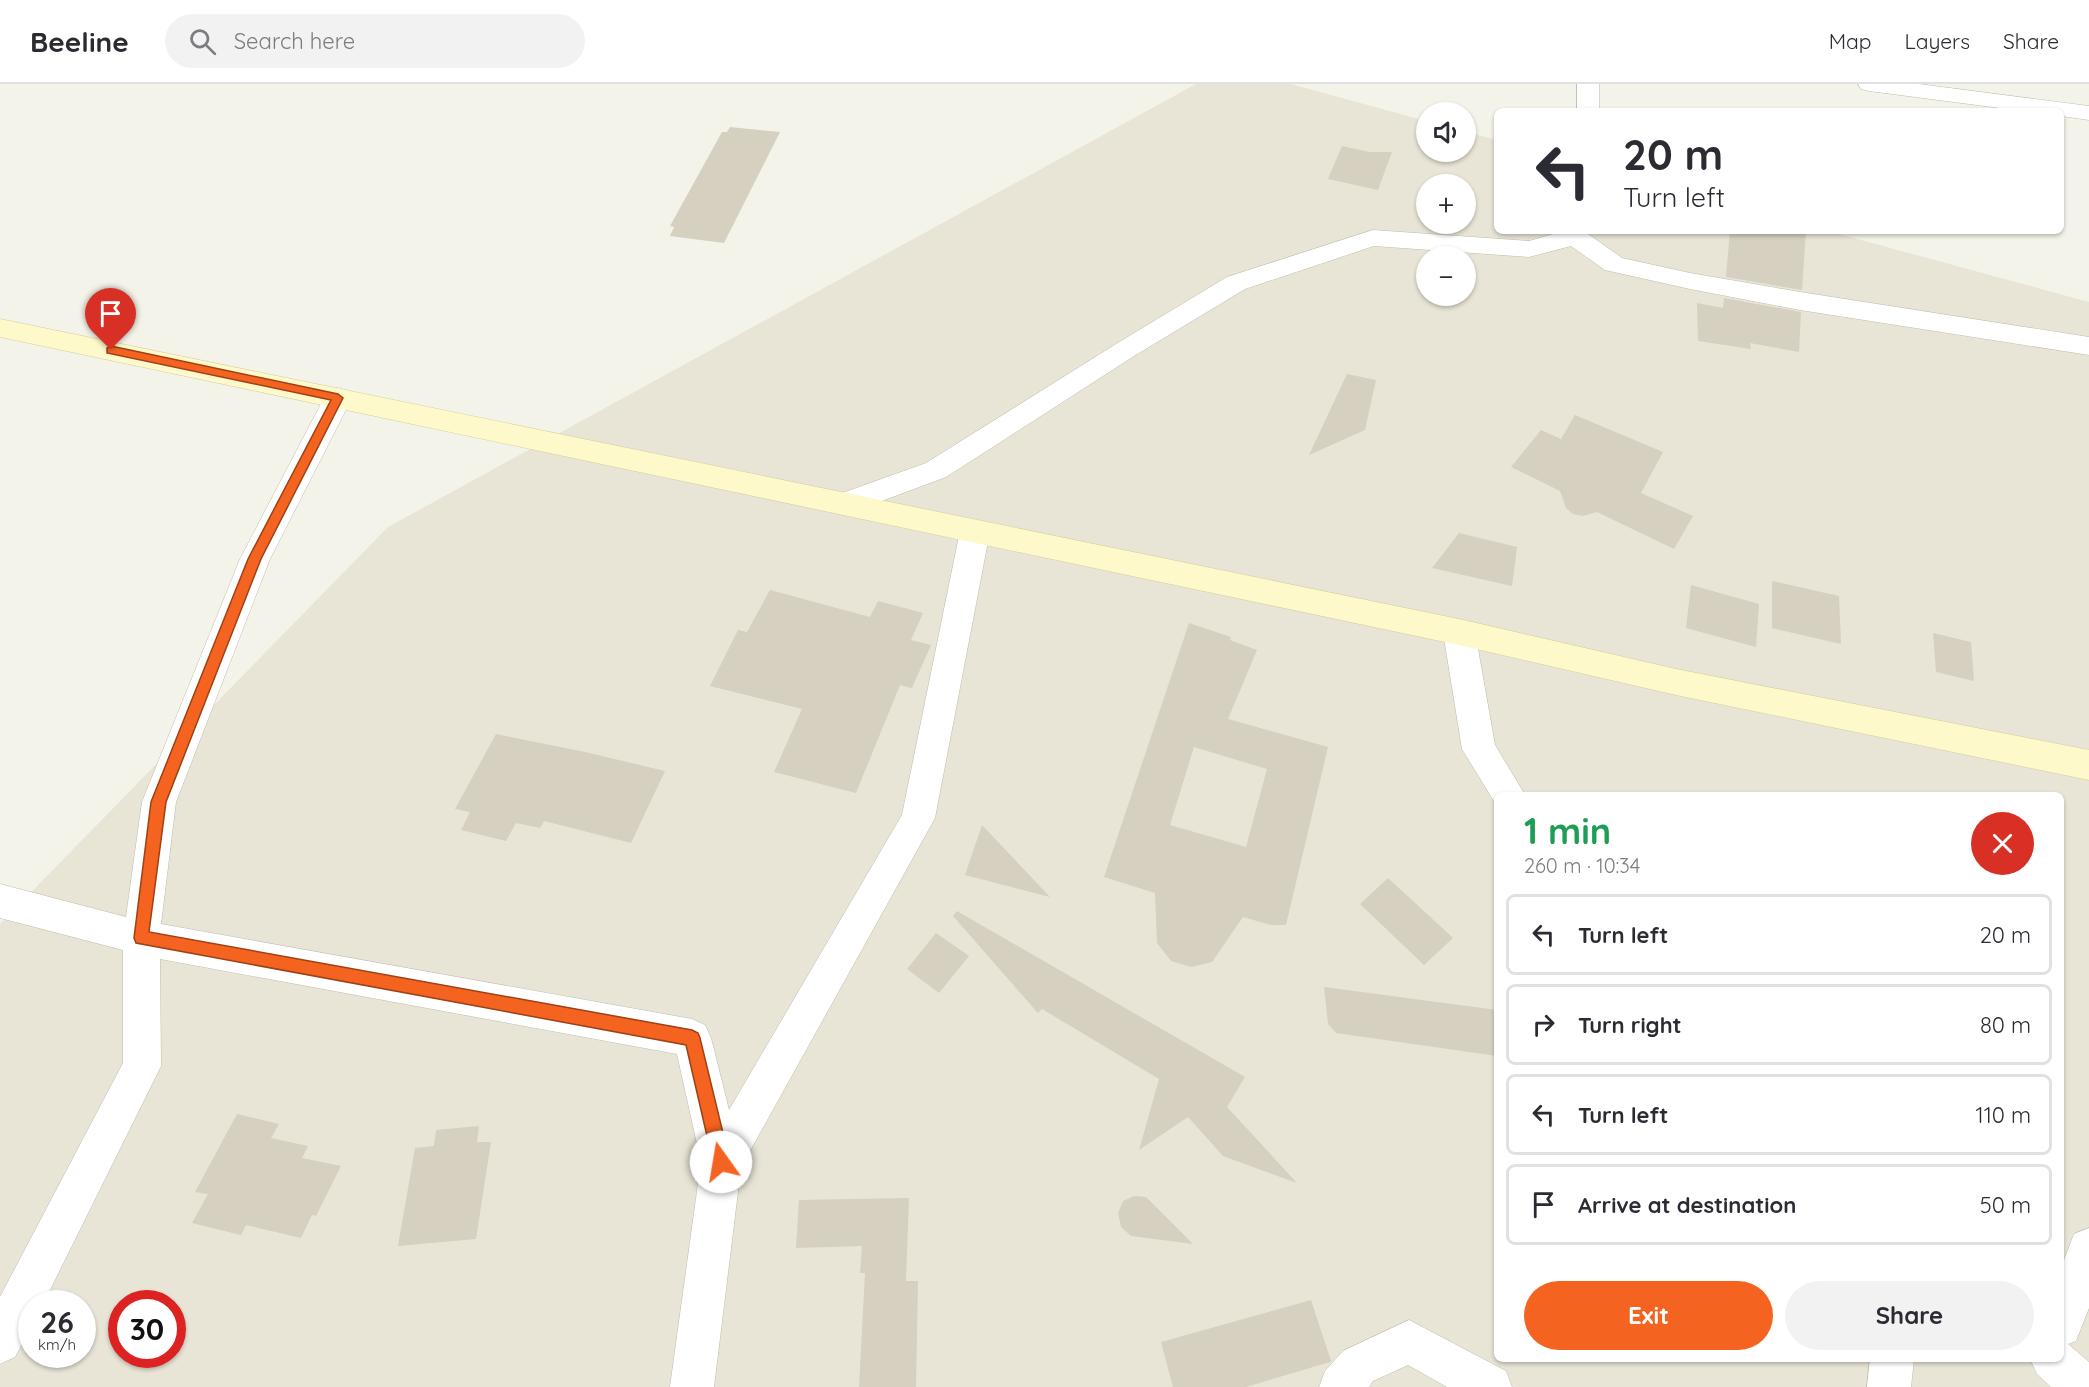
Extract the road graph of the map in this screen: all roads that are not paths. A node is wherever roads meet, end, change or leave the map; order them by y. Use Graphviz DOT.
graph roads {
  1 [pos="1588,84"];
  2 [pos="1869,84"];
  3 [pos="1588,108"];
  4 [pos="2051,108"];
  5 [pos="2064,110"];
  6 [pos="2089,113"];
  7 [pos="1576,234"];
  8 [pos="0,328"];
  9 [pos="2089,346"];
  10 [pos="338,398"];
  11 [pos="844,504"];
  12 [pos="975,531"];
  13 [pos="1459,632"];
  14 [pos="2089,765"];
  15 [pos="1506,792"];
  16 [pos="0,901"];
  17 [pos="141,938"];
  18 [pos="721,1162"];
  19 [pos="2089,1249"];
  20 [pos="2064,1318"];
  21 [pos="0,1342"];
  22 [pos="1892,1362"];
  23 [pos="2056,1362"];
  24 [pos="692,1387"];
  25 [pos="1341,1387"];
  26 [pos="1490,1387"];
  27 [pos="1889,1387"];
  28 [pos="2085,1387"];
  1 -- 3 [label="street"];
  2 -- 4 [label="street"];
  5 -- 6 [label="street"];
  7 -- 9 [label="street"];
  7 -- 11 [label="street"];
  8 -- 10 [label="main road"];
  10 -- 11 [label="main road"];
  10 -- 17 [label="street"];
  11 -- 12 [label="main road"];
  12 -- 13 [label="main road"];
  12 -- 18 [label="street"];
  13 -- 14 [label="main road"];
  13 -- 15 [label="street"];
  16 -- 17 [label="street"];
  17 -- 18 [label="street"];
  17 -- 21 [label="street"];
  18 -- 24 [label="street"];
  19 -- 20 [label="street"];
  22 -- 27 [label="street"];
  23 -- 28 [label="street"];
  25 -- 26 [label="street"];
}
